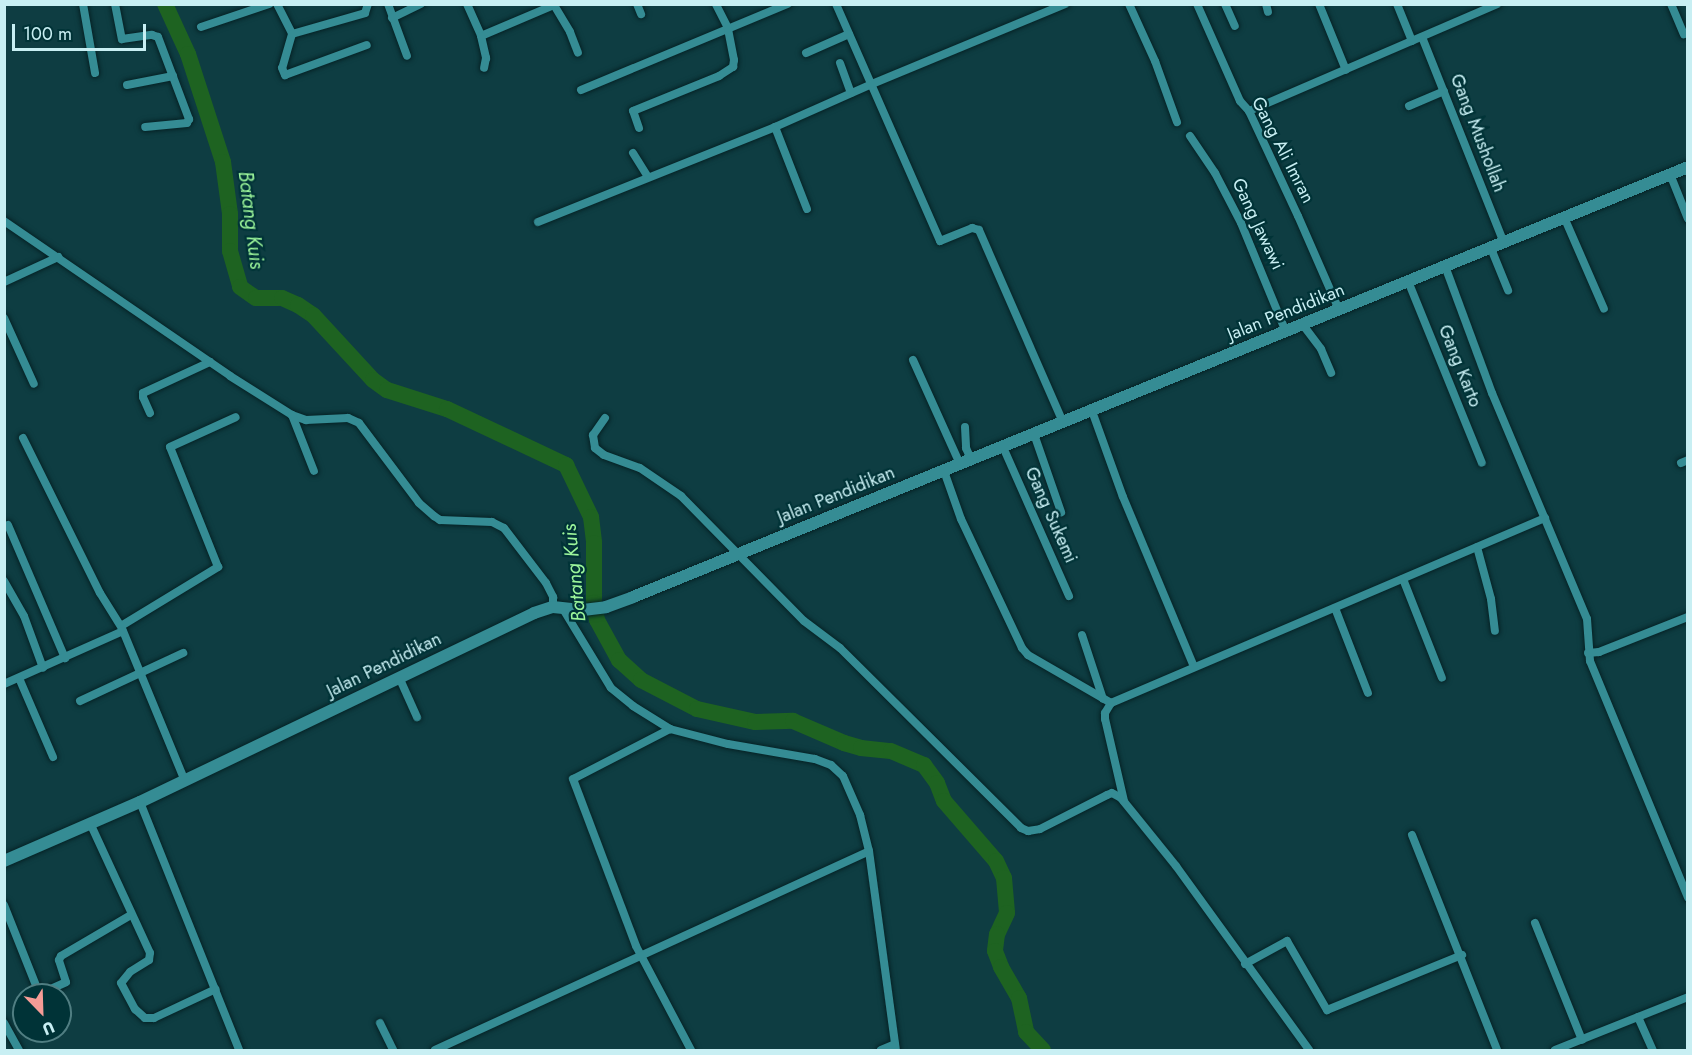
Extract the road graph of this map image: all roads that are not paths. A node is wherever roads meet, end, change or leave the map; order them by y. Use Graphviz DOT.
graph roads {
  1 [pos="83,4"];
  2 [pos="116,4"];
  3 [pos="269,4"];
  4 [pos="277,4"];
  5 [pos="368,4"];
  6 [pos="388,4"];
  7 [pos="421,4"];
  8 [pos="467,4"];
  9 [pos="637,4"];
  10 [pos="716,4"];
  11 [pos="788,4"];
  12 [pos="836,4"];
  13 [pos="1065,4"];
  14 [pos="1129,4"];
  15 [pos="1197,4"];
  16 [pos="1225,4"];
  17 [pos="1319,4"];
  18 [pos="1396,4"];
  19 [pos="1497,4"];
  20 [pos="1671,4"];
  21 [pos="554,5"];
  22 [pos="777,6"];
  23 [pos="641,15"];
  24 [pos="1688,16"];
  25 [pos="392,18"];
  26 [pos="1678,20"];
  27 [pos="1235,26"];
  28 [pos="201,27"];
  29 [pos="728,28"];
  30 [pos="292,34"];
  31 [pos="849,34"];
  32 [pos="1684,34"];
  33 [pos="481,36"];
  34 [pos="1422,37"];
  35 [pos="1412,41"];
  36 [pos="367,45"];
  37 [pos="578,53"];
  38 [pos="807,53"];
  39 [pos="408,56"];
  40 [pos="840,63"];
  41 [pos="484,68"];
  42 [pos="1346,70"];
  43 [pos="95,73"];
  44 [pos="173,76"];
  45 [pos="872,84"];
  46 [pos="127,85"];
  47 [pos="581,90"];
  48 [pos="1444,91"];
  49 [pos="851,93"];
  50 [pos="1409,106"];
  51 [pos="1249,111"];
  52 [pos="1177,122"];
  53 [pos="145,127"];
  54 [pos="775,127"];
  55 [pos="639,128"];
  56 [pos="1190,136"];
  57 [pos="633,153"];
  58 [pos="1688,167"];
  59 [pos="1670,174"];
  60 [pos="648,177"];
  61 [pos="807,209"];
  62 [pos="1564,217"];
  63 [pos="1688,219"];
  64 [pos="4,221"];
  65 [pos="538,222"];
  66 [pos="1503,241"];
  67 [pos="1490,246"];
  68 [pos="58,257"];
  69 [pos="1445,266"];
  70 [pos="1408,281"];
  71 [pos="4,282"];
  72 [pos="1508,290"];
  73 [pos="1604,309"];
  74 [pos="1339,310"];
  75 [pos="4,318"];
  76 [pos="1303,325"];
  77 [pos="1286,332"];
  78 [pos="913,360"];
  79 [pos="210,362"];
  80 [pos="1331,373"];
  81 [pos="34,384"];
  82 [pos="1092,411"];
  83 [pos="150,413"];
  84 [pos="292,415"];
  85 [pos="236,417"];
  86 [pos="605,418"];
  87 [pos="1063,422"];
  88 [pos="965,427"];
  89 [pos="1034,434"];
  90 [pos="23,438"];
  91 [pos="1003,447"];
  92 [pos="963,457"];
  93 [pos="1482,463"];
  94 [pos="314,471"];
  95 [pos="944,471"];
  96 [pos="1060,512"];
  97 [pos="1545,518"];
  98 [pos="8,525"];
  99 [pos="1477,547"];
  100 [pos="740,553"];
  101 [pos="1402,579"];
  102 [pos="4,581"];
  103 [pos="1069,597"];
  104 [pos="558,608"];
  105 [pos="1335,608"];
  106 [pos="1688,617"];
  107 [pos="122,628"];
  108 [pos="1495,631"];
  109 [pos="1082,635"];
  110 [pos="183,653"];
  111 [pos="1588,653"];
  112 [pos="65,658"];
  113 [pos="1194,667"];
  114 [pos="43,668"];
  115 [pos="141,675"];
  116 [pos="399,677"];
  117 [pos="19,678"];
  118 [pos="1443,678"];
  119 [pos="4,684"];
  120 [pos="1368,693"];
  121 [pos="80,701"];
  122 [pos="1107,705"];
  123 [pos="417,717"];
  124 [pos="670,729"];
  125 [pos="53,757"];
  126 [pos="185,781"];
  127 [pos="140,802"];
  128 [pos="1124,802"];
  129 [pos="90,823"];
  130 [pos="1412,835"];
  131 [pos="869,851"];
  132 [pos="6,858"];
  133 [pos="1688,898"];
  134 [pos="4,906"];
  135 [pos="132,915"];
  136 [pos="1535,923"];
  137 [pos="640,955"];
  138 [pos="1461,955"];
  139 [pos="1245,964"];
  140 [pos="216,989"];
  141 [pos="1688,997"];
  142 [pos="1638,1017"];
  143 [pos="4,1023"];
  144 [pos="380,1023"];
  145 [pos="1582,1040"];
  146 [pos="895,1047"];
  147 [pos="19,1050"];
  148 [pos="239,1050"];
  149 [pos="393,1050"];
  150 [pos="435,1050"];
  151 [pos="691,1050"];
  152 [pos="882,1050"];
  153 [pos="1309,1050"];
  154 [pos="1497,1050"];
  155 [pos="1555,1050"];
  156 [pos="1653,1050"];
  1 -- 43 [label="street"];
  2 -- 44 [label="street"];
  3 -- 28 [label="street"];
  4 -- 30 [label="street"];
  5 -- 30 [label="street"];
  6 -- 25 [label="street"];
  7 -- 25 [label="street"];
  8 -- 33 [label="street"];
  9 -- 23 [label="street"];
  10 -- 29 [label="street"];
  11 -- 22 [label="street"];
  12 -- 31 [label="street"];
  13 -- 45 [label="street"];
  14 -- 52 [label="street"];
  15 -- 51 [label="street, Gang Ali Imran"];
  16 -- 27 [label="street"];
  17 -- 42 [label="street"];
  18 -- 35 [label="street"];
  19 -- 34 [label="street"];
  20 -- 26 [label="street"];
  21 -- 33 [label="street"];
  21 -- 37 [label="street"];
  22 -- 29 [label="street"];
  24 -- 26 [label="street"];
  25 -- 39 [label="street"];
  26 -- 32 [label="street"];
  29 -- 47 [label="street"];
  29 -- 55 [label="street"];
  30 -- 36 [label="street"];
  31 -- 38 [label="street"];
  31 -- 45 [label="street"];
  33 -- 41 [label="street"];
  34 -- 35 [label="street"];
  34 -- 48 [label="street, Gang Mushollah"];
  35 -- 42 [label="street"];
  40 -- 49 [label="street"];
  42 -- 51 [label="street"];
  44 -- 46 [label="street"];
  44 -- 53 [label="street"];
  45 -- 49 [label="street"];
  45 -- 87 [label="street"];
  48 -- 50 [label="street"];
  48 -- 66 [label="street, Gang Mushollah"];
  49 -- 54 [label="street"];
  51 -- 74 [label="street, Gang Ali Imran"];
  54 -- 60 [label="street"];
  54 -- 61 [label="street"];
  56 -- 77 [label="street, Gang Jawawi"];
  57 -- 60 [label="street"];
  58 -- 59 [label="main road, Jalan Pendidikan"];
  59 -- 62 [label="main road, Jalan Pendidikan"];
  59 -- 63 [label="street"];
  60 -- 65 [label="street"];
  62 -- 66 [label="main road, Jalan Pendidikan"];
  62 -- 73 [label="street"];
  64 -- 68 [label="street"];
  66 -- 67 [label="main road, Jalan Pendidikan"];
  67 -- 69 [label="main road, Jalan Pendidikan"];
  67 -- 72 [label="street"];
  68 -- 71 [label="street"];
  68 -- 79 [label="street"];
  69 -- 70 [label="main road, Jalan Pendidikan"];
  69 -- 97 [label="street"];
  70 -- 74 [label="main road, Jalan Pendidikan"];
  70 -- 93 [label="street, Gang Karto"];
  74 -- 76 [label="main road, Jalan Pendidikan"];
  75 -- 81 [label="street"];
  76 -- 77 [label="main road, Jalan Pendidikan"];
  76 -- 80 [label="street"];
  77 -- 82 [label="main road, Jalan Pendidikan"];
  78 -- 92 [label="street"];
  79 -- 83 [label="street"];
  79 -- 84 [label="street"];
  82 -- 87 [label="main road, Jalan Pendidikan"];
  82 -- 113 [label="street"];
  84 -- 94 [label="street"];
  84 -- 104 [label="street"];
  85 -- 107 [label="street"];
  86 -- 100 [label="street"];
  87 -- 89 [label="main road, Jalan Pendidikan"];
  88 -- 92 [label="street"];
  89 -- 91 [label="main road, Jalan Pendidikan"];
  89 -- 96 [label="street"];
  90 -- 107 [label="street"];
  91 -- 92 [label="main road, Jalan Pendidikan"];
  91 -- 103 [label="street, Gang Sukemi"];
  92 -- 95 [label="main road, Jalan Pendidikan"];
  95 -- 100 [label="main road, Jalan Pendidikan"];
  95 -- 122 [label="street"];
  97 -- 99 [label="street"];
  97 -- 111 [label="street"];
  98 -- 112 [label="street"];
  99 -- 101 [label="street"];
  99 -- 108 [label="street"];
  100 -- 104 [label="main road, Jalan Pendidikan"];
  100 -- 128 [label="street"];
  101 -- 105 [label="street"];
  101 -- 118 [label="street"];
  102 -- 114 [label="street"];
  104 -- 116 [label="main road, Jalan Pendidikan"];
  104 -- 124 [label="street"];
  105 -- 113 [label="street"];
  105 -- 120 [label="street"];
  106 -- 111 [label="street"];
  107 -- 112 [label="street"];
  107 -- 115 [label="street"];
  109 -- 122 [label="street"];
  110 -- 115 [label="street"];
  111 -- 133 [label="street"];
  112 -- 114 [label="street"];
  113 -- 122 [label="street"];
  114 -- 117 [label="street"];
  115 -- 121 [label="street"];
  115 -- 126 [label="street"];
  116 -- 123 [label="street"];
  116 -- 126 [label="main road, Jalan Pendidikan"];
  117 -- 119 [label="street"];
  117 -- 125 [label="street"];
  122 -- 128 [label="street"];
  124 -- 131 [label="street"];
  124 -- 137 [label="street"];
  126 -- 127 [label="main road, Jalan Pendidikan"];
  127 -- 129 [label="main road, Jalan Pendidikan"];
  127 -- 140 [label="street"];
  128 -- 139 [label="street"];
  129 -- 132 [label="main road, Jalan Pendidikan"];
  129 -- 135 [label="street"];
  130 -- 138 [label="street"];
  131 -- 137 [label="street"];
  131 -- 146 [label="street"];
  134 -- 135 [label="street"];
  135 -- 140 [label="street"];
  136 -- 145 [label="street"];
  137 -- 150 [label="street"];
  137 -- 151 [label="street"];
  138 -- 139 [label="street"];
  138 -- 154 [label="street"];
  139 -- 153 [label="street"];
  140 -- 148 [label="street"];
  141 -- 142 [label="street"];
  142 -- 145 [label="street"];
  142 -- 156 [label="street"];
  143 -- 147 [label="street"];
  144 -- 149 [label="street"];
  145 -- 155 [label="street"];
  146 -- 152 [label="street"];
}
